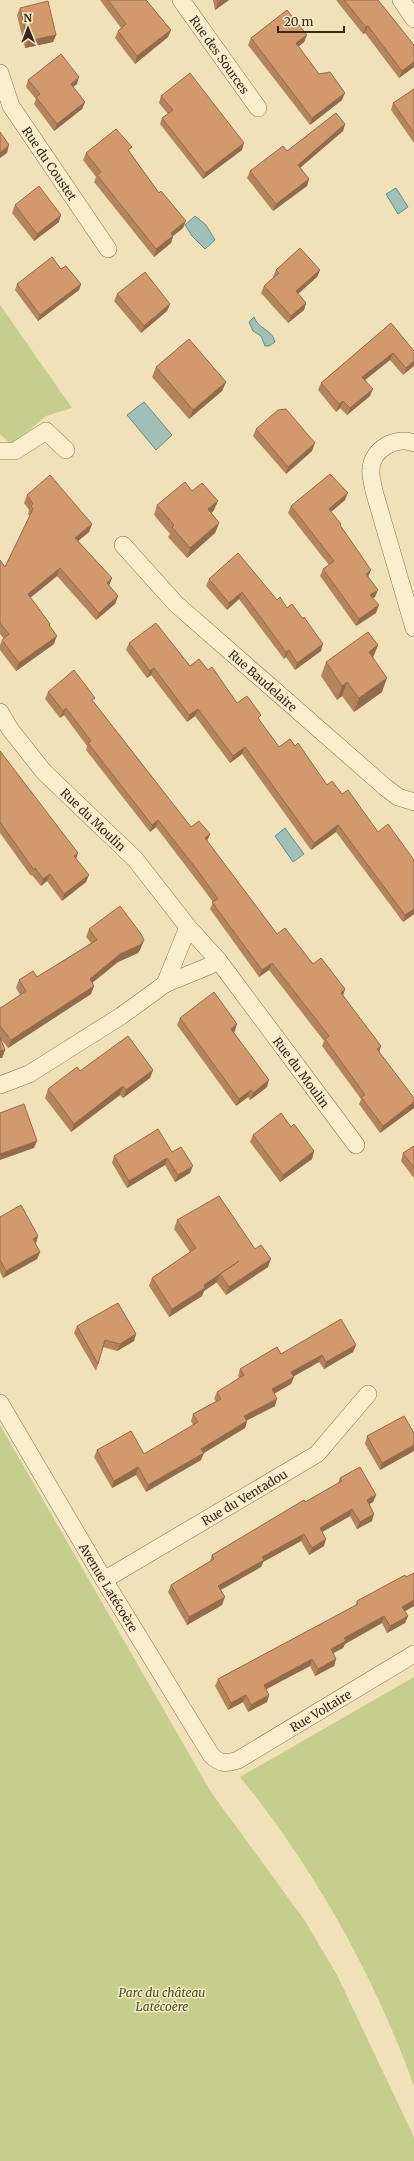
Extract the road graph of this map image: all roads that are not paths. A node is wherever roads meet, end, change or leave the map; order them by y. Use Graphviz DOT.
graph roads {
  1 [pos="181,0"];
  2 [pos="401,0"];
  3 [pos="414,19"];
  4 [pos="0,73"];
  5 [pos="258,108"];
  6 [pos="108,249"];
  7 [pos="414,444"];
  8 [pos="66,450"];
  9 [pos="0,451"];
  10 [pos="123,545"];
  11 [pos="414,628"];
  12 [pos="0,712"];
  13 [pos="414,802"];
  14 [pos="188,927"];
  15 [pos="218,960"];
  16 [pos="165,984"];
  17 [pos="0,1085"];
  18 [pos="356,1145"];
  19 [pos="368,1394"];
  20 [pos="0,1403"];
  21 [pos="104,1580"];
  22 [pos="414,1654"];
  23 [pos="225,1764"];
  1 -- 5 [label="street, Rue des Sources"];
  2 -- 3 [label="street"];
  4 -- 6 [label="street, Rue du Coustet"];
  7 -- 11 [label="street"];
  8 -- 9 [label="street"];
  10 -- 13 [label="street, Rue Baudelaire"];
  12 -- 14 [label="street, Rue du Moulin"];
  14 -- 15 [label="street, Rue du Moulin"];
  14 -- 16 [label="street"];
  15 -- 16 [label="street"];
  15 -- 18 [label="street, Rue du Moulin"];
  16 -- 17 [label="street"];
  19 -- 21 [label="street, Rue du Ventadou"];
  20 -- 21 [label="street, Avenue Latécoère"];
  21 -- 23 [label="street, Avenue Latécoère"];
  22 -- 23 [label="street, Rue Voltaire"];
}
